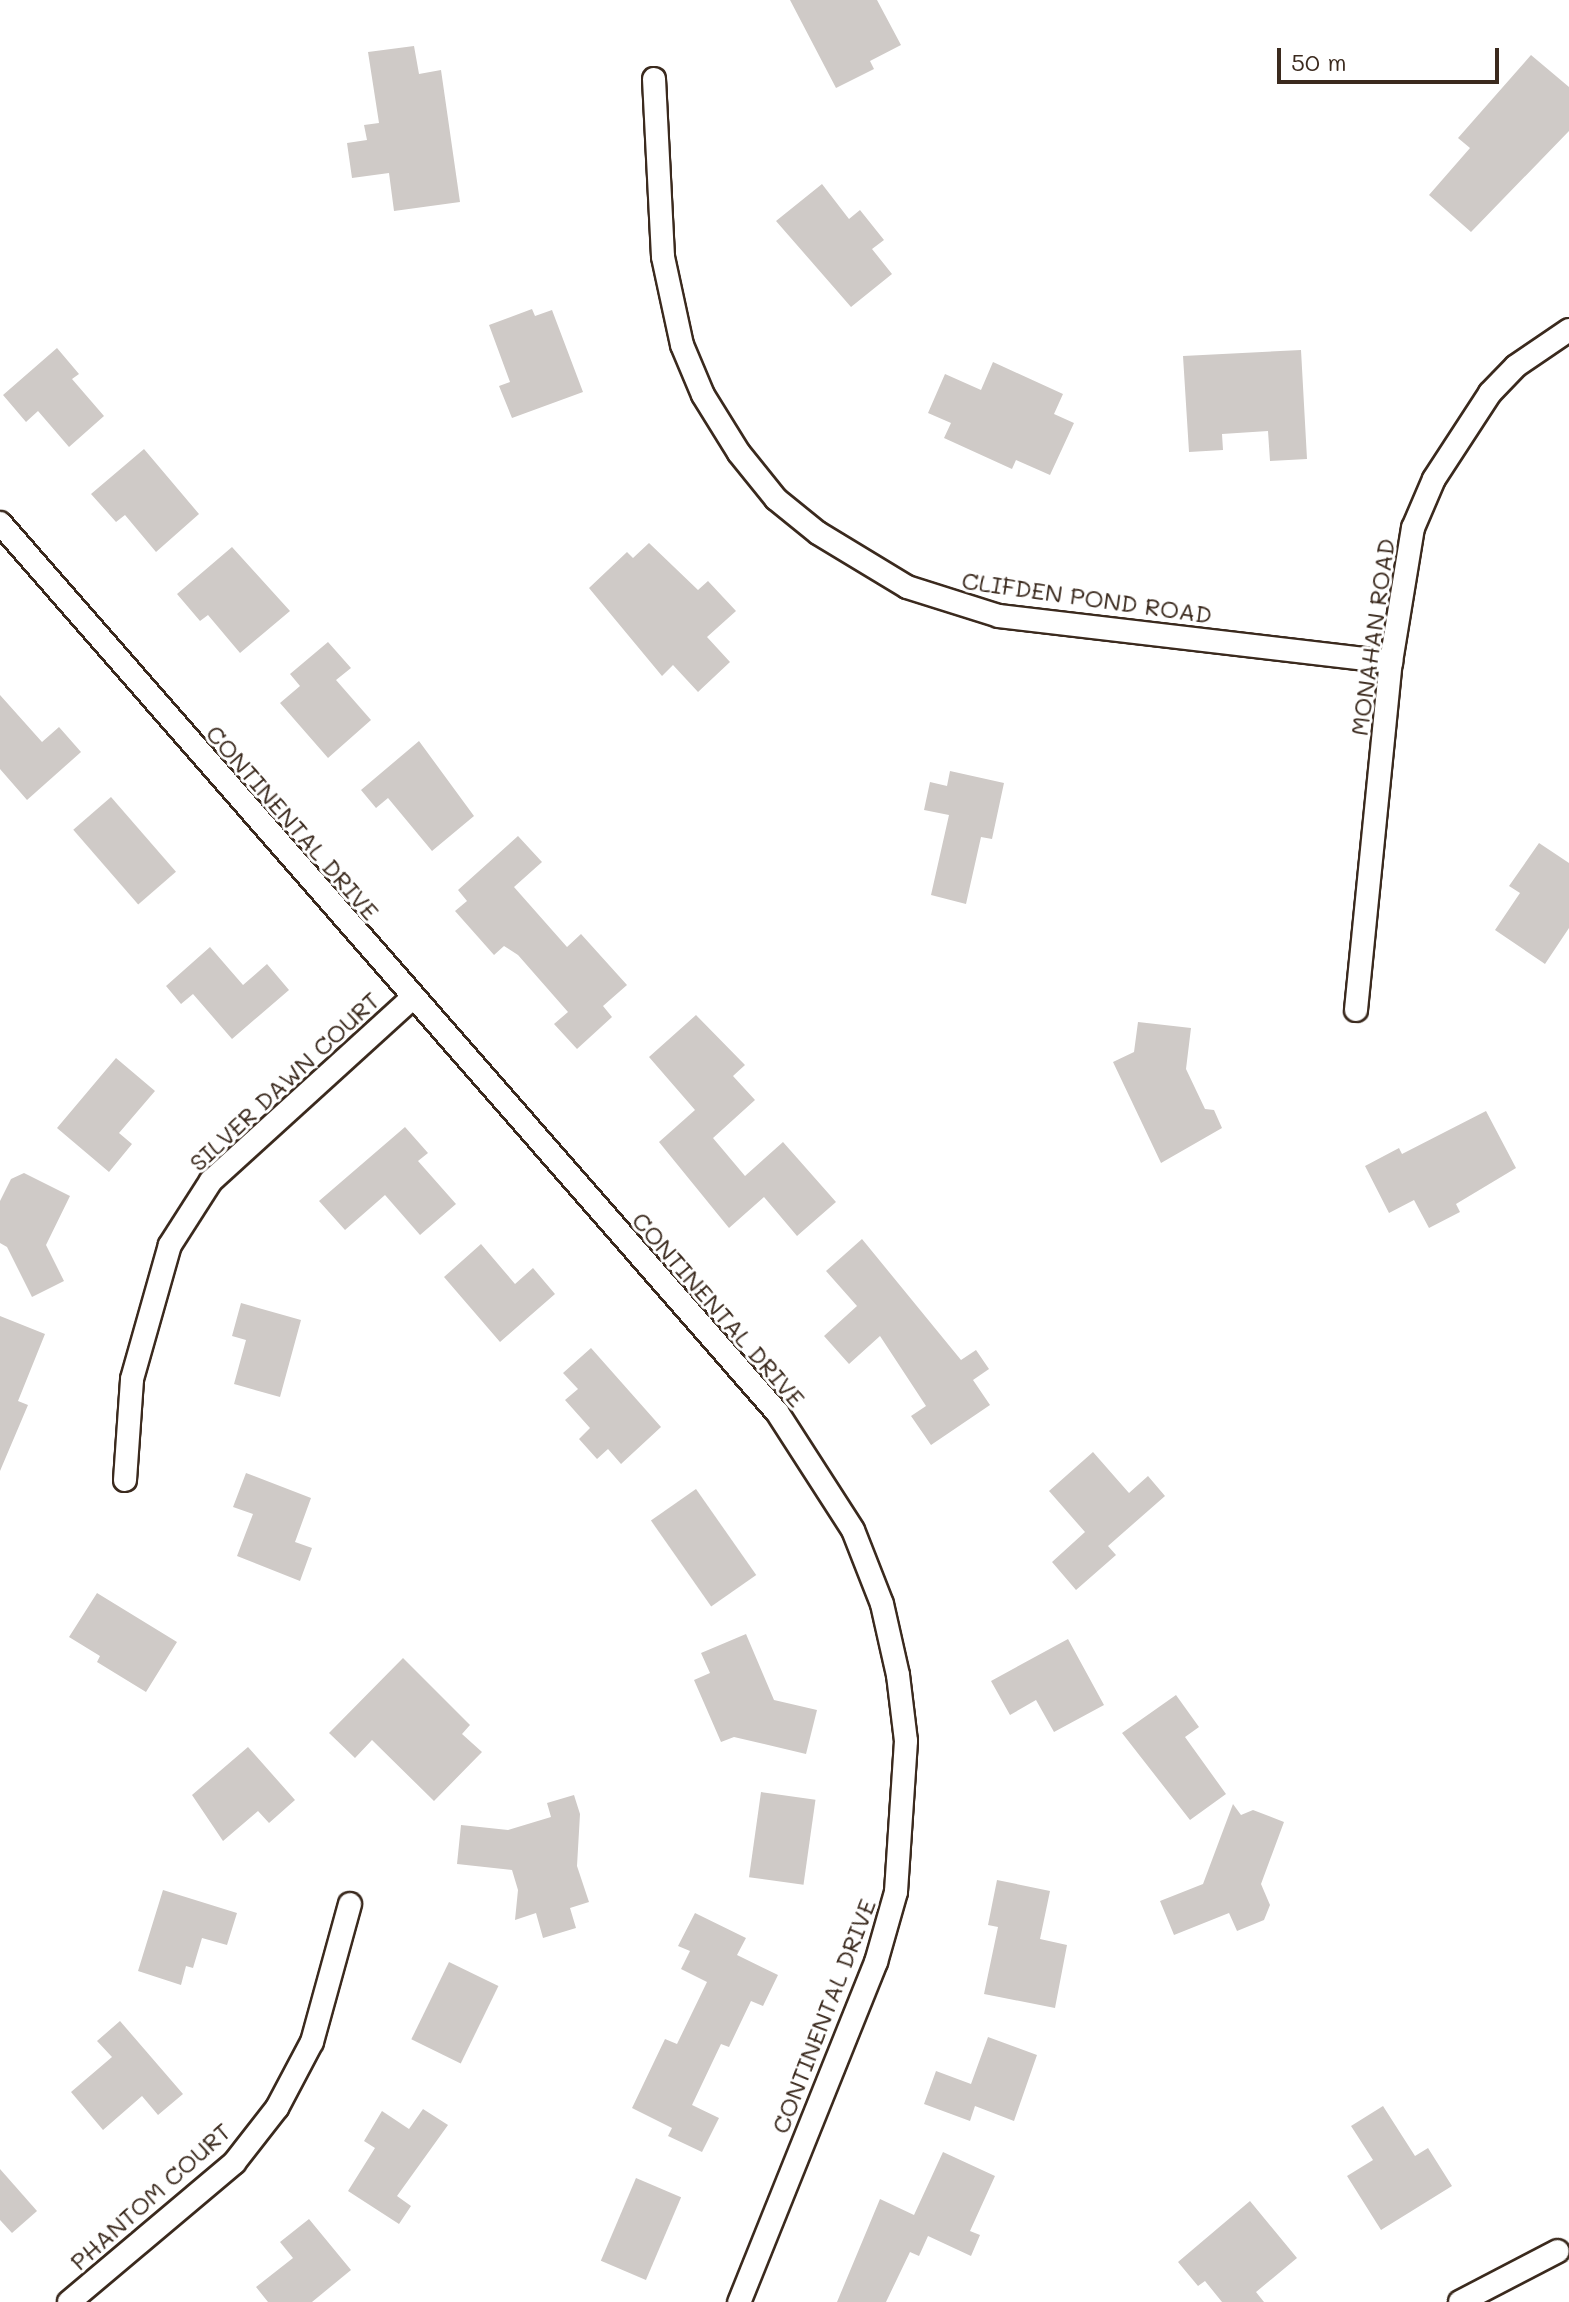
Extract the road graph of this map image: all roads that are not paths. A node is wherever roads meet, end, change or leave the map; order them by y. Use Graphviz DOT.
graph roads {
  1 [pos="654,79"];
  2 [pos="1569,330"];
  3 [pos="0,523"];
  4 [pos="1391,662"];
  5 [pos="412,998"];
  6 [pos="1356,1010"];
  7 [pos="125,1480"];
  8 [pos="350,1904"];
  9 [pos="1558,2251"];
  10 [pos="69,2302"];
  11 [pos="739,2302"];
  12 [pos="1460,2302"];
  1 -- 4 [label="street, CLIFDEN POND ROAD"];
  2 -- 4 [label="street, MONAHAN ROAD"];
  3 -- 5 [label="street, CONTINENTAL DRIVE"];
  4 -- 6 [label="street, MONAHAN ROAD"];
  5 -- 7 [label="street, SILVER DAWN COURT"];
  5 -- 11 [label="street, CONTINENTAL DRIVE"];
  8 -- 10 [label="street, PHANTOM COURT"];
  9 -- 12 [label="street"];
}
